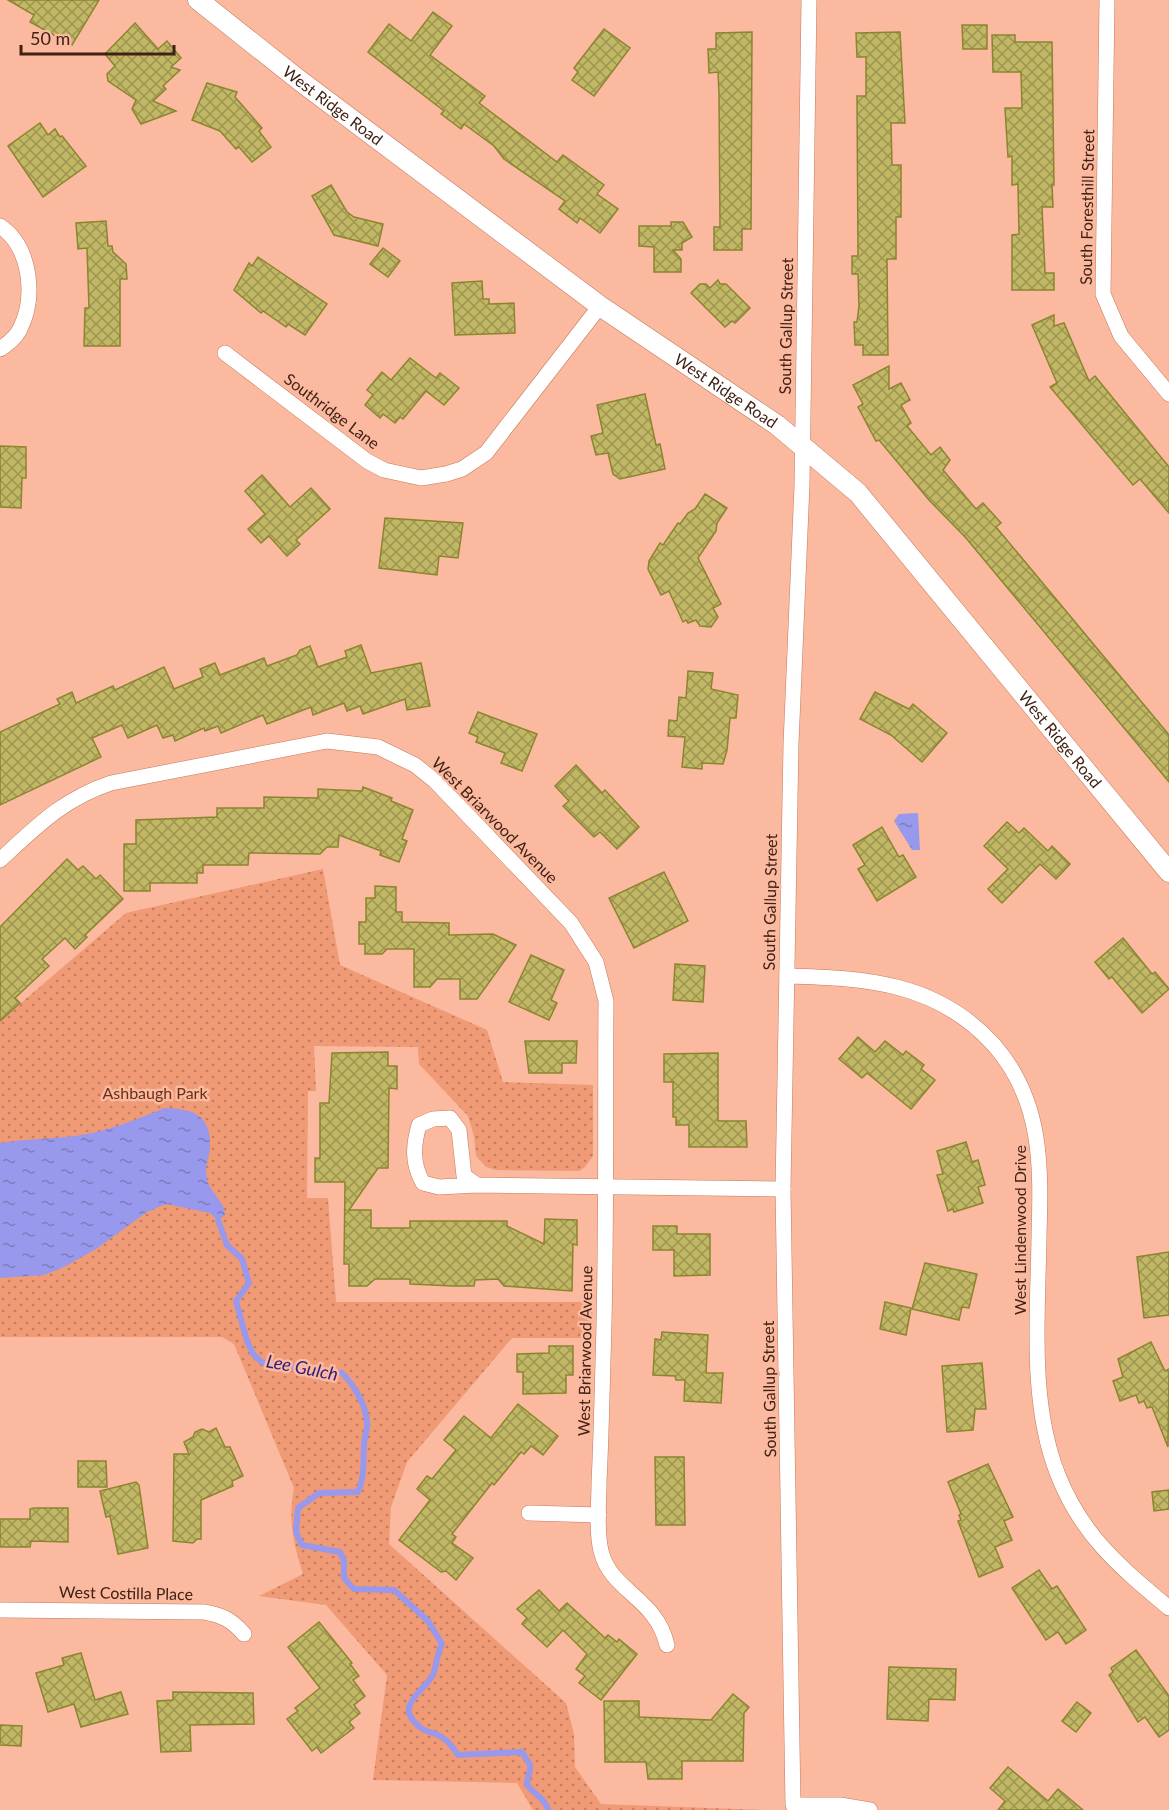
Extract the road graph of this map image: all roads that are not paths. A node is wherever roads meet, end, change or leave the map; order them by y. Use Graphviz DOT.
graph roads {
  1 [pos="198,0"];
  2 [pos="809,0"];
  3 [pos="1107,0"];
  4 [pos="0,226"];
  5 [pos="600,306"];
  6 [pos="0,349"];
  7 [pos="225,353"];
  8 [pos="1169,394"];
  9 [pos="802,445"];
  10 [pos="0,860"];
  11 [pos="1169,872"];
  12 [pos="787,976"];
  13 [pos="477,1185"];
  14 [pos="605,1188"];
  15 [pos="783,1189"];
  16 [pos="530,1513"];
  17 [pos="598,1515"];
  18 [pos="1169,1608"];
  19 [pos="0,1610"];
  20 [pos="244,1634"];
  21 [pos="667,1645"];
  22 [pos="870,1810"];
  1 -- 5 [label="street, West Ridge Road"];
  2 -- 9 [label="street, South Gallup Street"];
  3 -- 8 [label="street, South Foresthill Street"];
  4 -- 6 [label="street"];
  5 -- 7 [label="street, Southridge Lane"];
  5 -- 9 [label="street, West Ridge Road"];
  9 -- 11 [label="street, West Ridge Road"];
  9 -- 12 [label="street, South Gallup Street"];
  10 -- 14 [label="street, West Briarwood Avenue"];
  12 -- 15 [label="street, South Gallup Street"];
  12 -- 18 [label="street, West Lindenwood Drive"];
  13 -- 13 [label="street"];
  13 -- 14 [label="street"];
  14 -- 15 [label="street"];
  14 -- 17 [label="street, West Briarwood Avenue"];
  15 -- 22 [label="street, South Gallup Street"];
  16 -- 17 [label="street"];
  17 -- 21 [label="street, West Briarwood Avenue"];
  19 -- 20 [label="street, West Costilla Place"];
}
